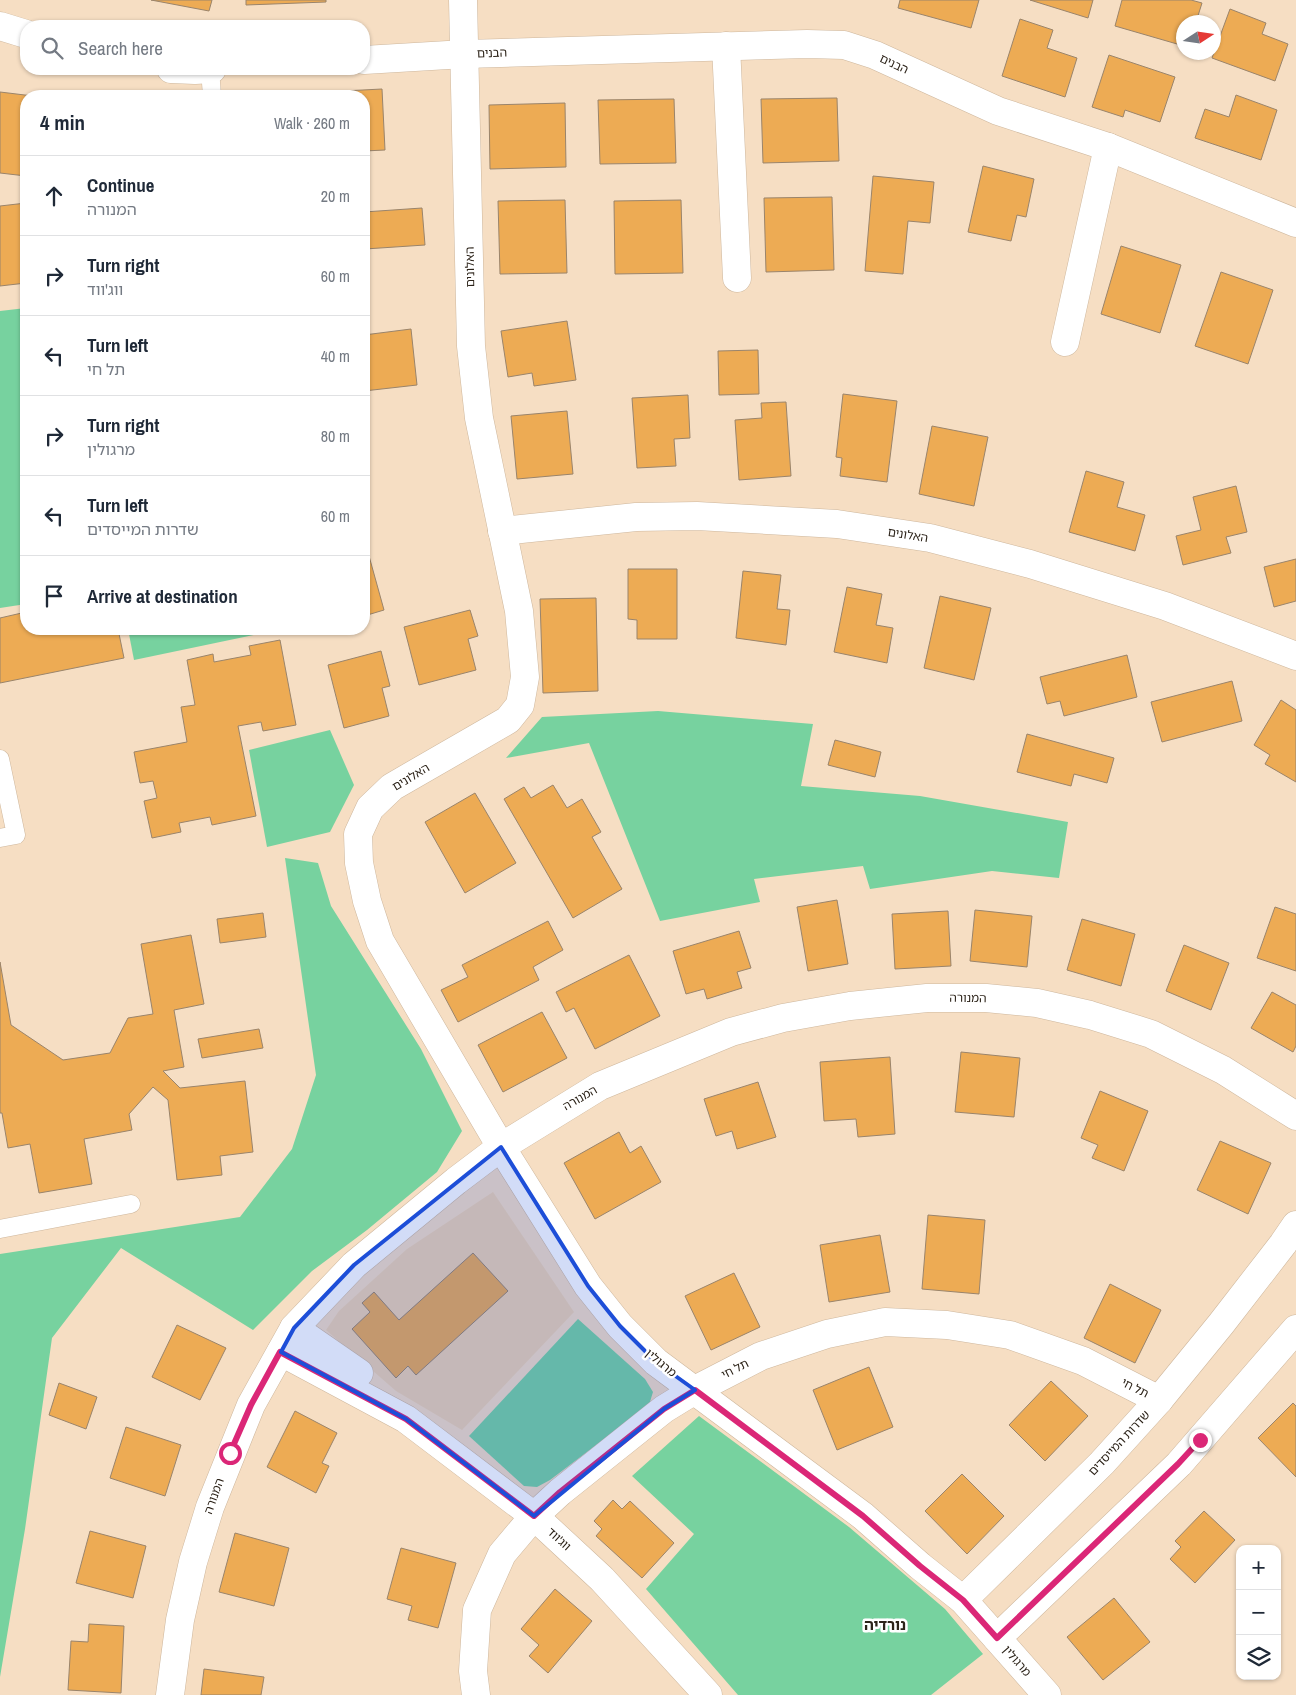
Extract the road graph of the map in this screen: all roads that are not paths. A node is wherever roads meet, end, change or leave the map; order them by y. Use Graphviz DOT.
graph roads {
  1 [pos="463,0"];
  2 [pos="0,26"];
  3 [pos="20,32"];
  4 [pos="726,46"];
  5 [pos="465,54"];
  6 [pos="370,60"];
  7 [pos="211,75"];
  8 [pos="212,90"];
  9 [pos="1108,147"];
  10 [pos="1296,223"];
  11 [pos="737,278"];
  12 [pos="1065,342"];
  13 [pos="502,531"];
  14 [pos="1296,656"];
  15 [pos="0,759"];
  16 [pos="0,838"];
  17 [pos="1296,1116"];
  18 [pos="501,1147"];
  19 [pos="131,1204"];
  20 [pos="1296,1225"];
  21 [pos="0,1228"];
  22 [pos="294,1328"];
  23 [pos="1296,1328"];
  24 [pos="280,1352"];
  25 [pos="359,1374"];
  26 [pos="695,1390"];
  27 [pos="1159,1400"];
  28 [pos="534,1516"];
  29 [pos="963,1600"];
  30 [pos="997,1638"];
  31 [pos="170,1695"];
  32 [pos="476,1695"];
  33 [pos="708,1695"];
  34 [pos="1047,1695"];
  1 -- 5 [label="street, האלונים"];
  2 -- 3 [label="street"];
  4 -- 5 [label="street, הבנים"];
  4 -- 9 [label="street, הבנים"];
  4 -- 11 [label="street"];
  5 -- 6 [label="street, הבנים"];
  5 -- 13 [label="street, האלונים"];
  7 -- 8 [label="lane"];
  9 -- 10 [label="street, הבנים"];
  9 -- 12 [label="street"];
  13 -- 14 [label="street, האלונים"];
  13 -- 18 [label="street, האלונים"];
  15 -- 16 [label="lane"];
  17 -- 18 [label="street, המנורה"];
  18 -- 22 [label="street, המנורה"];
  18 -- 26 [label="street, מרגולין"];
  19 -- 21 [label="lane"];
  20 -- 27 [label="street, שדרות המייסדים"];
  22 -- 24 [label="street, המנורה"];
  22 -- 25 [label="street"];
  23 -- 30 [label="street"];
  24 -- 28 [label="street, ווג'ווד"];
  24 -- 31 [label="street, המנורה"];
  26 -- 27 [label="street, תל חי"];
  26 -- 28 [label="street, תל חי"];
  26 -- 29 [label="street, מרגולין"];
  27 -- 29 [label="street, שדרות המייסדים"];
  28 -- 32 [label="street, תל חי"];
  28 -- 33 [label="street, ווג'ווד"];
  29 -- 30 [label="street, מרגולין"];
  30 -- 34 [label="street, מרגולין"];
}
